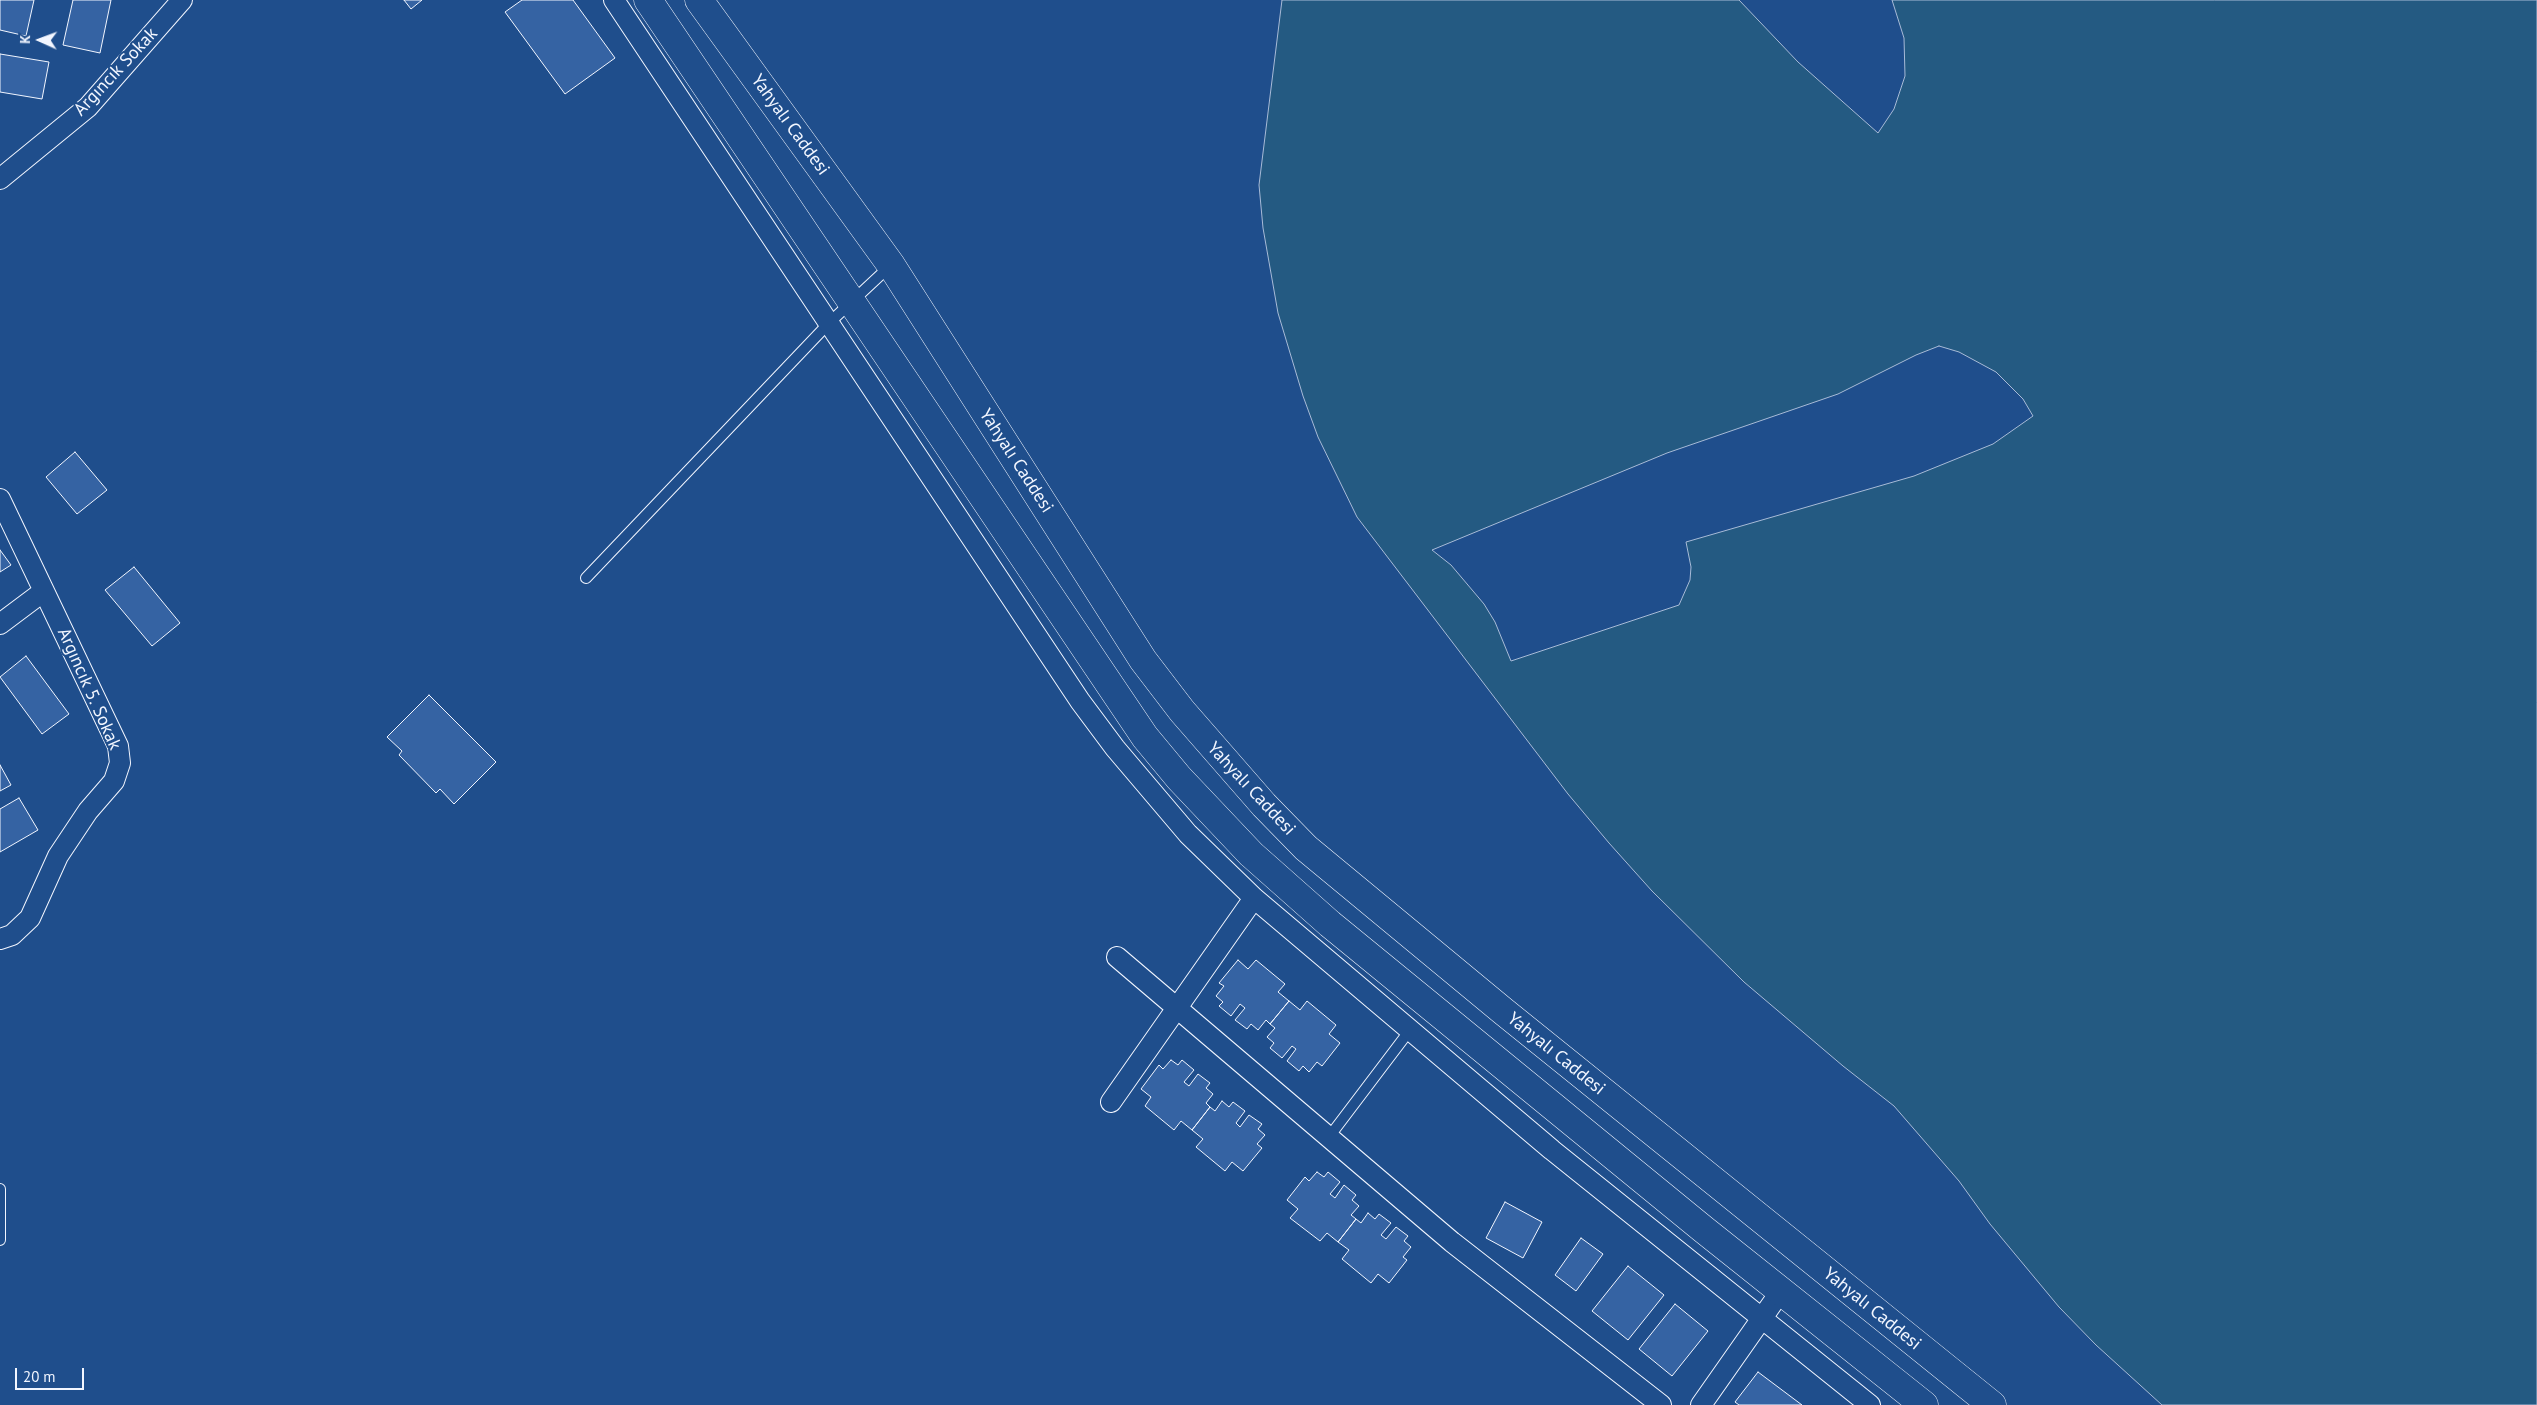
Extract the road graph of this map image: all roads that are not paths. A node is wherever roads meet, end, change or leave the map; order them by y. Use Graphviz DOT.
graph roads {
  1 [pos="182,0"];
  2 [pos="614,0"];
  3 [pos="648,0"];
  4 [pos="699,0"];
  5 [pos="0,179"];
  6 [pos="891,265"];
  7 [pos="852,301"];
  8 [pos="829,323"];
  9 [pos="0,498"];
  10 [pos="586,578"];
  11 [pos="44,591"];
  12 [pos="0,624"];
  13 [pos="1254,898"];
  14 [pos="0,939"];
  15 [pos="1117,957"];
  16 [pos="1176,1008"];
  17 [pos="1410,1030"];
  18 [pos="1111,1102"];
  19 [pos="1329,1138"];
  20 [pos="0,1189"];
  21 [pos="0,1240"];
  22 [pos="1781,1291"];
  23 [pos="1762,1318"];
  24 [pos="1661,1405"];
  25 [pos="1701,1405"];
  26 [pos="1870,1405"];
  27 [pos="1924,1405"];
  28 [pos="1992,1405"];
  1 -- 5 [label="street, Argıncık Sokak"];
  2 -- 8 [label="street"];
  3 -- 7 [label="main road"];
  4 -- 6 [label="main road, Yahyalı Caddesi"];
  6 -- 7 [label="lane"];
  6 -- 28 [label="main road, Yahyalı Caddesi"];
  7 -- 8 [label="lane"];
  7 -- 22 [label="main road"];
  8 -- 10 [label="lane"];
  8 -- 13 [label="street"];
  9 -- 11 [label="street, Argıncık 5. Sokak"];
  11 -- 12 [label="street"];
  11 -- 14 [label="street, Argıncık 5. Sokak"];
  13 -- 16 [label="street"];
  13 -- 17 [label="street"];
  15 -- 16 [label="street"];
  16 -- 18 [label="street"];
  16 -- 19 [label="street"];
  17 -- 19 [label="lane"];
  17 -- 23 [label="street"];
  19 -- 24 [label="street"];
  20 -- 21 [label="lane"];
  22 -- 23 [label="street"];
  22 -- 27 [label="main road"];
  23 -- 25 [label="street"];
  23 -- 26 [label="street"];
}
